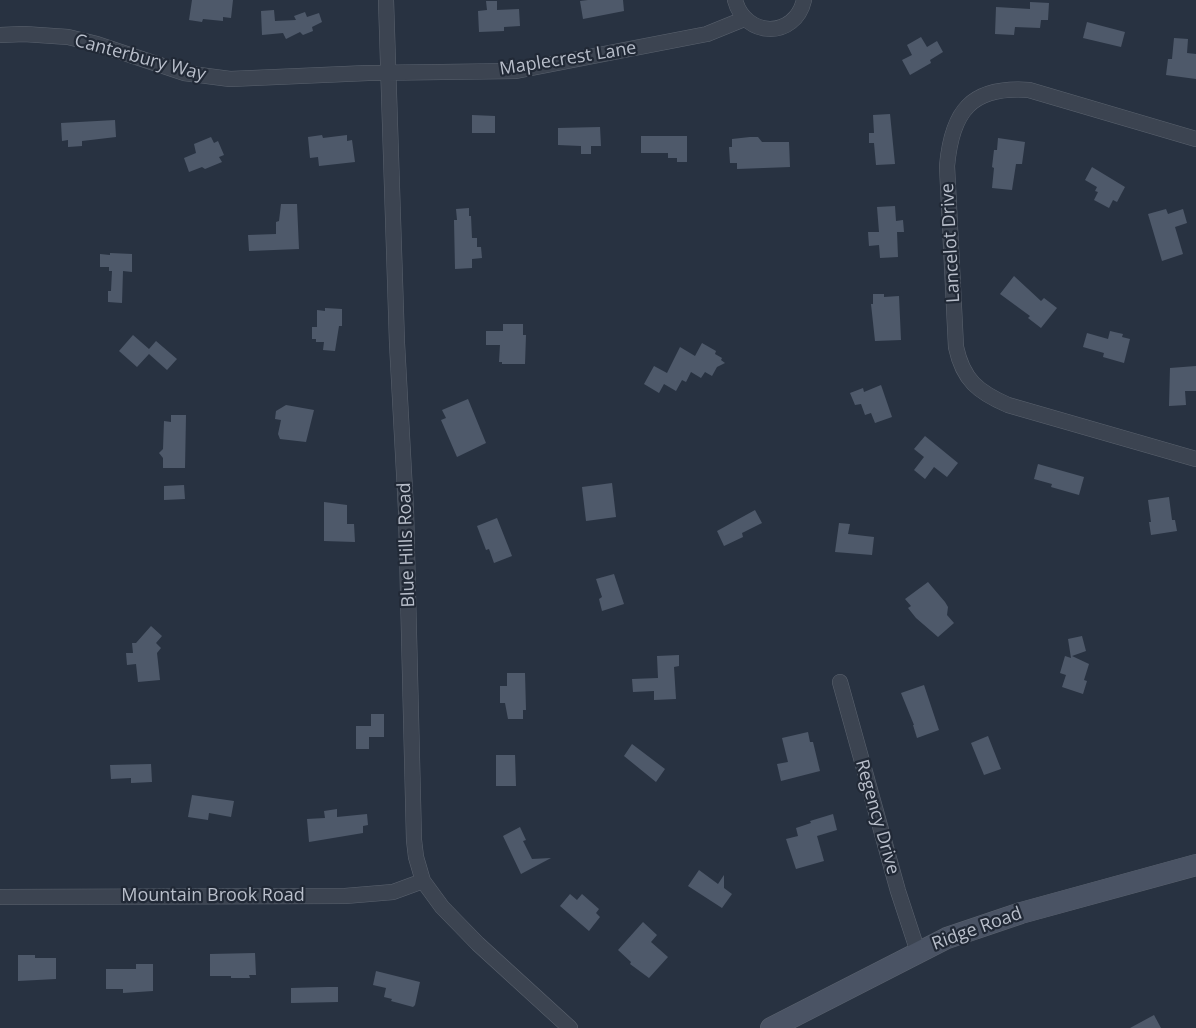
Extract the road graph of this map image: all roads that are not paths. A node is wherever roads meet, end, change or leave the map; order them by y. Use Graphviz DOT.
graph roads {
  1 [pos="386,0"];
  2 [pos="735,0"];
  3 [pos="804,0"];
  4 [pos="744,19"];
  5 [pos="0,35"];
  6 [pos="389,73"];
  7 [pos="1196,139"];
  8 [pos="1196,459"];
  9 [pos="840,682"];
  10 [pos="1196,865"];
  11 [pos="423,881"];
  12 [pos="0,897"];
  13 [pos="918,952"];
  14 [pos="570,1028"];
  15 [pos="771,1028"];
  1 -- 6 [label="street, Blue Hills Road"];
  2 -- 4 [label="street"];
  3 -- 4 [label="street"];
  4 -- 6 [label="street, Maplecrest Lane"];
  5 -- 6 [label="street, Canterbury Way"];
  6 -- 11 [label="street, Blue Hills Road"];
  7 -- 8 [label="street, Lancelot Drive"];
  9 -- 13 [label="street, Regency Drive"];
  10 -- 13 [label="street, Ridge Road"];
  11 -- 12 [label="street, Mountain Brook Road"];
  11 -- 14 [label="street, Blue Hills Road"];
  13 -- 15 [label="street, Ridge Road"];
}
